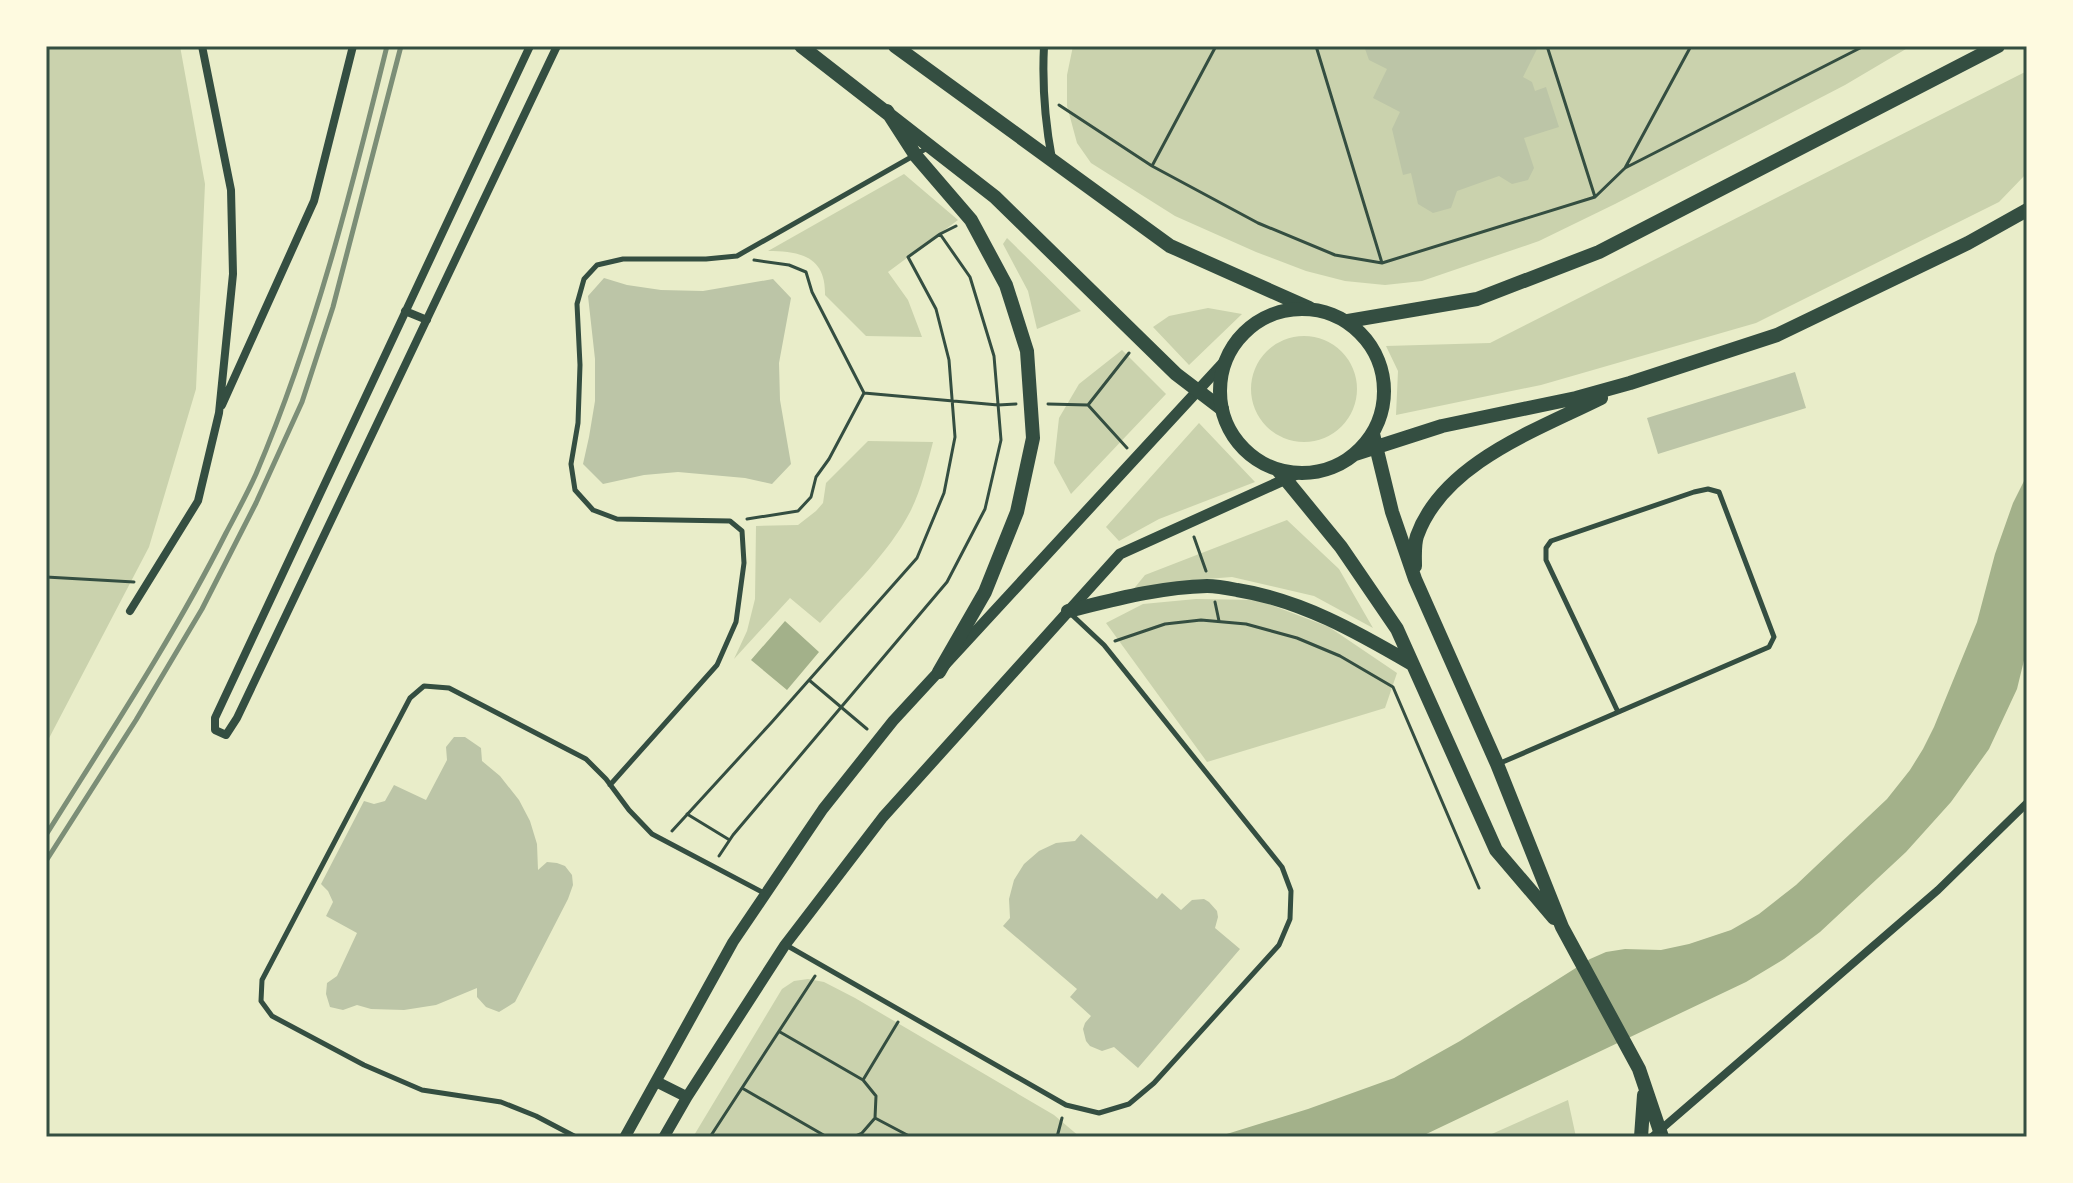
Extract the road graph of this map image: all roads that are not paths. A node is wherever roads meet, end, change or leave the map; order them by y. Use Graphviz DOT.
graph roads {
  1 [pos="202,46"];
  2 [pos="353,46"];
  3 [pos="530,46"];
  4 [pos="557,46"];
  5 [pos="801,46"];
  6 [pos="895,46"];
  7 [pos="1044,46"];
  8 [pos="1998,46"];
  9 [pos="887,111"];
  10 [pos="931,146"];
  11 [pos="916,156"];
  12 [pos="1052,160"];
  13 [pos="2027,210"];
  14 [pos="1309,308"];
  15 [pos="405,311"];
  16 [pos="427,320"];
  17 [pos="1348,321"];
  18 [pos="1226,360"];
  19 [pos="1630,383"];
  20 [pos="1198,389"];
  21 [pos="1222,409"];
  22 [pos="219,413"];
  23 [pos="1374,441"];
  24 [pos="1287,474"];
  25 [pos="1415,579"];
  26 [pos="130,611"];
  27 [pos="1068,611"];
  28 [pos="1413,664"];
  29 [pos="939,672"];
  30 [pos="1618,712"];
  31 [pos="1497,764"];
  32 [pos="610,785"];
  33 [pos="2027,803"];
  34 [pos="765,894"];
  35 [pos="1562,927"];
  36 [pos="785,945"];
  37 [pos="657,1082"];
  38 [pos="1644,1086"];
  39 [pos="687,1097"];
  40 [pos="1658,1135"];
  41 [pos="576,1137"];
  42 [pos="625,1137"];
  43 [pos="664,1137"];
  44 [pos="1641,1137"];
  1 -- 22 [label="street"];
  2 -- 22 [label="street"];
  3 -- 15 [label="street"];
  4 -- 16 [label="street"];
  5 -- 9 [label="main road"];
  6 -- 12 [label="main road"];
  7 -- 12 [label="street"];
  8 -- 17 [label="main road"];
  9 -- 10 [label="main road"];
  9 -- 11 [label="main road"];
  10 -- 11 [label="lane"];
  10 -- 20 [label="main road"];
  11 -- 29 [label="main road"];
  11 -- 32 [label="lane"];
  12 -- 14 [label="main road"];
  13 -- 19 [label="main road"];
  14 -- 17 [label="main road"];
  14 -- 18 [label="main road"];
  15 -- 16 [label="street"];
  15 -- 16 [label="street"];
  17 -- 23 [label="main road"];
  18 -- 20 [label="street"];
  18 -- 21 [label="main road"];
  19 -- 23 [label="main road"];
  19 -- 25 [label="main road"];
  20 -- 21 [label="main road"];
  20 -- 29 [label="street"];
  21 -- 24 [label="main road"];
  22 -- 26 [label="street"];
  23 -- 24 [label="main road"];
  23 -- 25 [label="main road"];
  24 -- 27 [label="street"];
  24 -- 28 [label="main road"];
  25 -- 31 [label="main road"];
  27 -- 28 [label="main road"];
  27 -- 36 [label="street"];
  27 -- 36 [label="lane"];
  28 -- 35 [label="main road"];
  29 -- 34 [label="street"];
  30 -- 30 [label="lane"];
  30 -- 31 [label="lane"];
  31 -- 35 [label="main road"];
  32 -- 34 [label="lane"];
  32 -- 41 [label="lane"];
  33 -- 40 [label="street"];
  34 -- 37 [label="street"];
  35 -- 38 [label="main road"];
  36 -- 39 [label="street"];
  37 -- 39 [label="street"];
  37 -- 42 [label="street"];
  38 -- 40 [label="main road"];
  38 -- 44 [label="main road"];
  39 -- 43 [label="street"];
}
